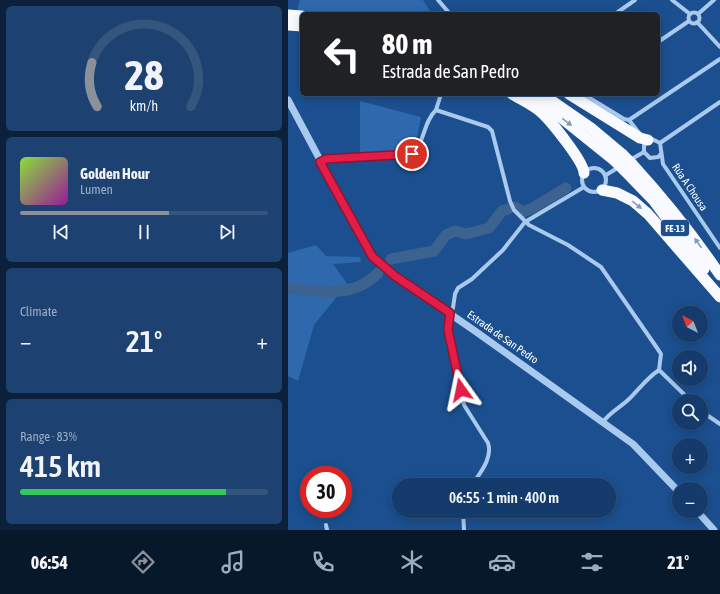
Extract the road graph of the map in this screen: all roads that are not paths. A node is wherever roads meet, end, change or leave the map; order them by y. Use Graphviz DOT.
graph roads {
  1 [pos="438,0"];
  2 [pos="635,0"];
  3 [pos="672,0"];
  4 [pos="714,0"];
  5 [pos="448,12"];
  6 [pos="618,12"];
  7 [pos="690,14"];
  8 [pos="698,14"];
  9 [pos="288,15"];
  10 [pos="300,16"];
  11 [pos="689,21"];
  12 [pos="697,22"];
  13 [pos="288,25"];
  14 [pos="300,26"];
  15 [pos="660,41"];
  16 [pos="720,48"];
  17 [pos="720,60"];
  18 [pos="440,96"];
  19 [pos="515,96"];
  20 [pos="526,96"];
  21 [pos="545,96"];
  22 [pos="573,96"];
  23 [pos="586,96"];
  24 [pos="288,100"];
  25 [pos="720,102"];
  26 [pos="436,110"];
  27 [pos="627,120"];
  28 [pos="647,140"];
  29 [pos="660,143"];
  30 [pos="644,152"];
  31 [pos="661,154"];
  32 [pos="618,157"];
  33 [pos="320,162"];
  34 [pos="628,167"];
  35 [pos="584,173"];
  36 [pos="606,175"];
  37 [pos="584,187"];
  38 [pos="602,190"];
  39 [pos="525,222"];
  40 [pos="720,248"];
  41 [pos="720,275"];
  42 [pos="720,291"];
  43 [pos="720,297"];
  44 [pos="450,313"];
  45 [pos="659,370"];
  46 [pos="684,394"];
  47 [pos="708,416"];
  48 [pos="603,422"];
  49 [pos="720,424"];
  50 [pos="476,478"];
  51 [pos="672,485"];
  52 [pos="463,518"];
  53 [pos="703,518"];
  54 [pos="326,525"];
  55 [pos="326,530"];
  56 [pos="464,530"];
  57 [pos="714,530"];
  1 -- 5 [label="street"];
  2 -- 6 [label="street"];
  3 -- 7 [label="street"];
  4 -- 8 [label="street"];
  7 -- 8 [label="street"];
  7 -- 11 [label="street"];
  8 -- 12 [label="street"];
  9 -- 10 [label="highway"];
  11 -- 12 [label="street"];
  11 -- 15 [label="street"];
  12 -- 16 [label="street"];
  13 -- 14 [label="highway"];
  17 -- 27 [label="street"];
  18 -- 26 [label="street"];
  19 -- 35 [label="highway"];
  20 -- 32 [label="highway, FE-13, one-way"];
  21 -- 32 [label="highway, FE-13"];
  22 -- 28 [label="highway"];
  23 -- 27 [label="street"];
  24 -- 33 [label="street, Estrada de San Pedro"];
  25 -- 29 [label="street"];
  26 -- 33 [label="street"];
  26 -- 39 [label="street"];
  27 -- 28 [label="street"];
  28 -- 29 [label="street"];
  28 -- 30 [label="street"];
  29 -- 31 [label="street"];
  30 -- 31 [label="street"];
  30 -- 36 [label="street"];
  31 -- 40 [label="street, Rúa A Chousa"];
  32 -- 34 [label="highway, FE-13, bridge"];
  33 -- 44 [label="street, Estrada de San Pedro"];
  41 -- 34 [label="highway, FE-13, one-way"];
  34 -- 42 [label="highway, FE-13"];
  35 -- 36 [label="street"];
  35 -- 37 [label="street"];
  36 -- 38 [label="street"];
  37 -- 38 [label="street"];
  37 -- 39 [label="street"];
  38 -- 43 [label="highway, one-way"];
  39 -- 44 [label="street"];
  39 -- 45 [label="street"];
  44 -- 48 [label="street, Estrada de San Pedro"];
  44 -- 50 [label="street"];
  45 -- 46 [label="street"];
  45 -- 48 [label="street"];
  47 -- 49 [label="street"];
  48 -- 51 [label="street, Estrada de San Pedro"];
  52 -- 56 [label="street"];
  53 -- 57 [label="street"];
  54 -- 55 [label="street"];
}
